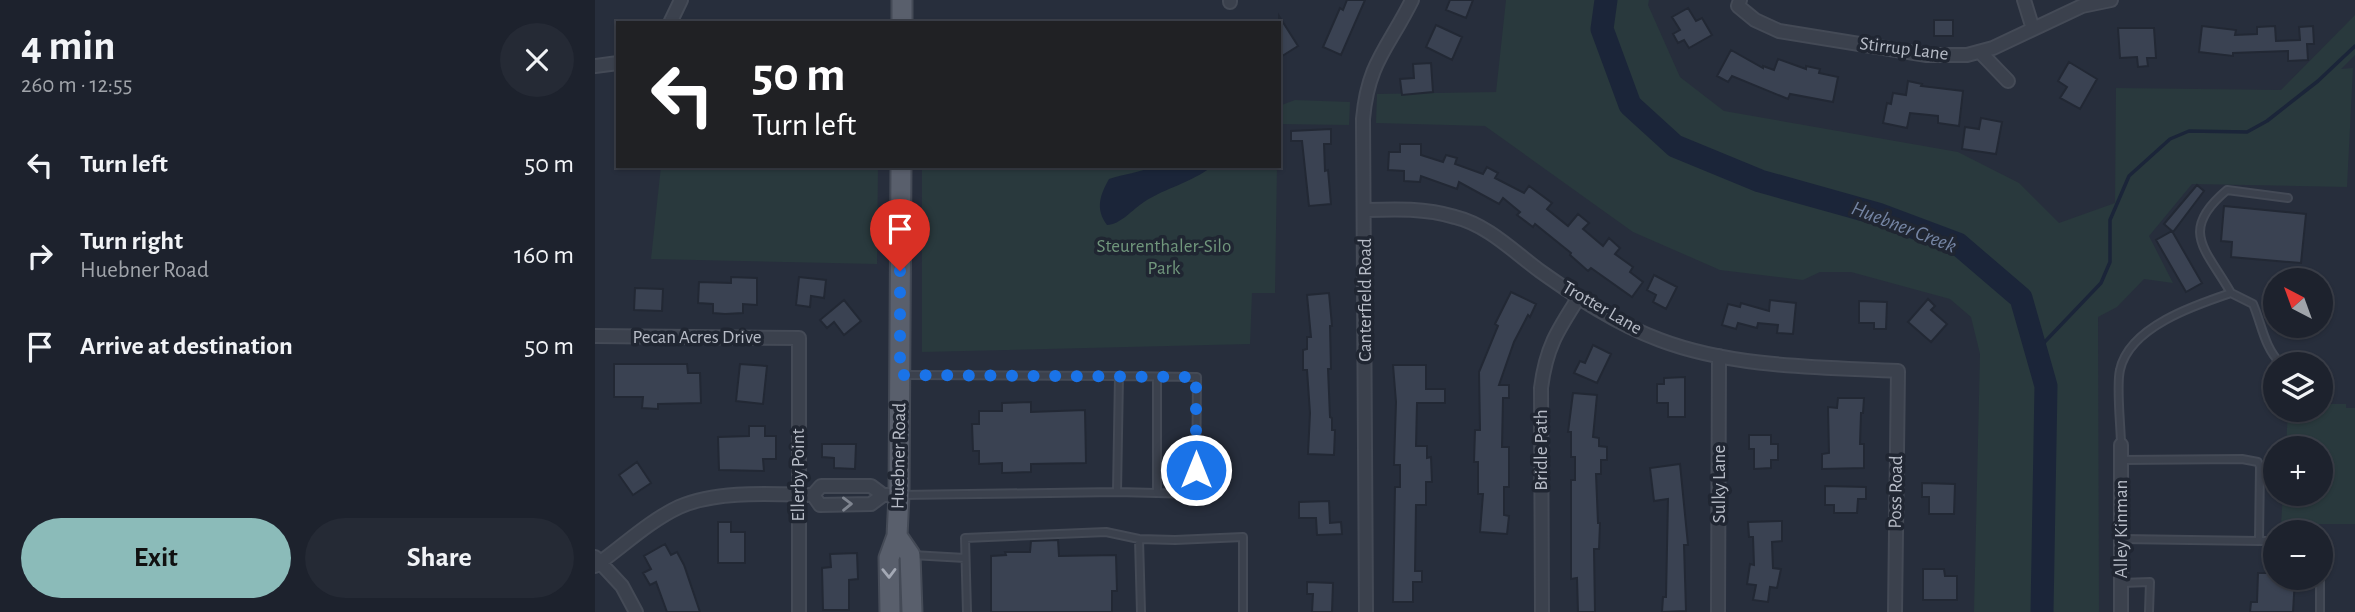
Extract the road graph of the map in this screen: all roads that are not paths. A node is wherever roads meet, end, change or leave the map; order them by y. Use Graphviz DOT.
graph roads {
  1 [pos="681,0"];
  2 [pos="902,0"];
  3 [pos="1412,0"];
  4 [pos="2024,0"];
  5 [pos="2111,0"];
  6 [pos="1739,3"];
  7 [pos="671,21"];
  8 [pos="902,21"];
  9 [pos="2033,29"];
  10 [pos="1980,52"];
  11 [pos="616,63"];
  12 [pos="595,66"];
  13 [pos="2008,81"];
  14 [pos="901,168"];
  15 [pos="2288,198"];
  16 [pos="1365,210"];
  17 [pos="2231,293"];
  18 [pos="1579,297"];
  19 [pos="595,336"];
  20 [pos="799,338"];
  21 [pos="2271,352"];
  22 [pos="1719,356"];
  23 [pos="1898,371"];
  24 [pos="900,375"];
  25 [pos="1119,376"];
  26 [pos="1157,377"];
  27 [pos="2121,445"];
  28 [pos="2121,460"];
  29 [pos="1117,492"];
  30 [pos="1157,493"];
  31 [pos="798,495"];
  32 [pos="813,495"];
  33 [pos="891,495"];
  34 [pos="897,536"];
  35 [pos="1139,539"];
  36 [pos="2122,540"];
  37 [pos="2259,541"];
  38 [pos="2263,541"];
  39 [pos="910,555"];
  40 [pos="965,558"];
  41 [pos="597,561"];
  42 [pos="2121,583"];
  43 [pos="2320,590"];
  44 [pos="636,612"];
  45 [pos="799,612"];
  46 [pos="890,612"];
  47 [pos="912,612"];
  48 [pos="967,612"];
  49 [pos="1141,612"];
  50 [pos="1243,612"];
  51 [pos="1366,612"];
  52 [pos="1542,612"];
  53 [pos="1718,612"];
  54 [pos="1895,612"];
  55 [pos="2121,612"];
  56 [pos="2149,612"];
  57 [pos="2320,612"];
  1 -- 7 [label="street"];
  2 -- 8 [label="main road"];
  3 -- 16 [label="street, Canterfield Road"];
  4 -- 9 [label="street"];
  5 -- 9 [label="street, Stirrup Lane"];
  6 -- 10 [label="street, Stirrup Lane"];
  9 -- 10 [label="street, Stirrup Lane"];
  10 -- 13 [label="street"];
  11 -- 12 [label="street"];
  14 -- 24 [label="main road, Huebner Road"];
  15 -- 17 [label="lane"];
  16 -- 18 [label="street, Trotter Lane"];
  16 -- 51 [label="street, Canterfield Road"];
  17 -- 21 [label="lane"];
  17 -- 27 [label="lane"];
  18 -- 22 [label="street, Trotter Lane"];
  18 -- 52 [label="street, Bridle Path"];
  19 -- 20 [label="street, Pecan Acres Drive"];
  20 -- 31 [label="street, Ellerby Point"];
  22 -- 23 [label="street, Trotter Lane"];
  22 -- 53 [label="street, Sulky Lane"];
  23 -- 54 [label="street, Poss Road"];
  24 -- 25 [label="lane"];
  24 -- 33 [label="main road, Huebner Road"];
  25 -- 26 [label="lane"];
  25 -- 29 [label="lane"];
  26 -- 30 [label="lane"];
  26 -- 30 [label="lane"];
  27 -- 28 [label="street, Alley Kinman"];
  28 -- 36 [label="street, Alley Kinman"];
  28 -- 37 [label="lane"];
  29 -- 30 [label="lane"];
  29 -- 33 [label="lane"];
  31 -- 32 [label="street"];
  31 -- 41 [label="street"];
  31 -- 45 [label="street, Ellerby Point"];
  32 -- 33 [label="street"];
  32 -- 33 [label="street, one-way"];
  33 -- 34 [label="main road, Huebner Road"];
  34 -- 39 [label="main road, Huebner Road"];
  34 -- 46 [label="main road, Huebner Road, one-way"];
  35 -- 40 [label="lane"];
  35 -- 49 [label="lane"];
  35 -- 50 [label="lane"];
  36 -- 37 [label="lane"];
  36 -- 42 [label="street, Alley Kinman"];
  37 -- 38 [label="lane"];
  39 -- 40 [label="lane"];
  39 -- 47 [label="main road"];
  40 -- 48 [label="lane"];
  41 -- 44 [label="street"];
  42 -- 55 [label="street, Alley Kinman"];
  42 -- 56 [label="lane"];
  43 -- 57 [label="lane"];
}
